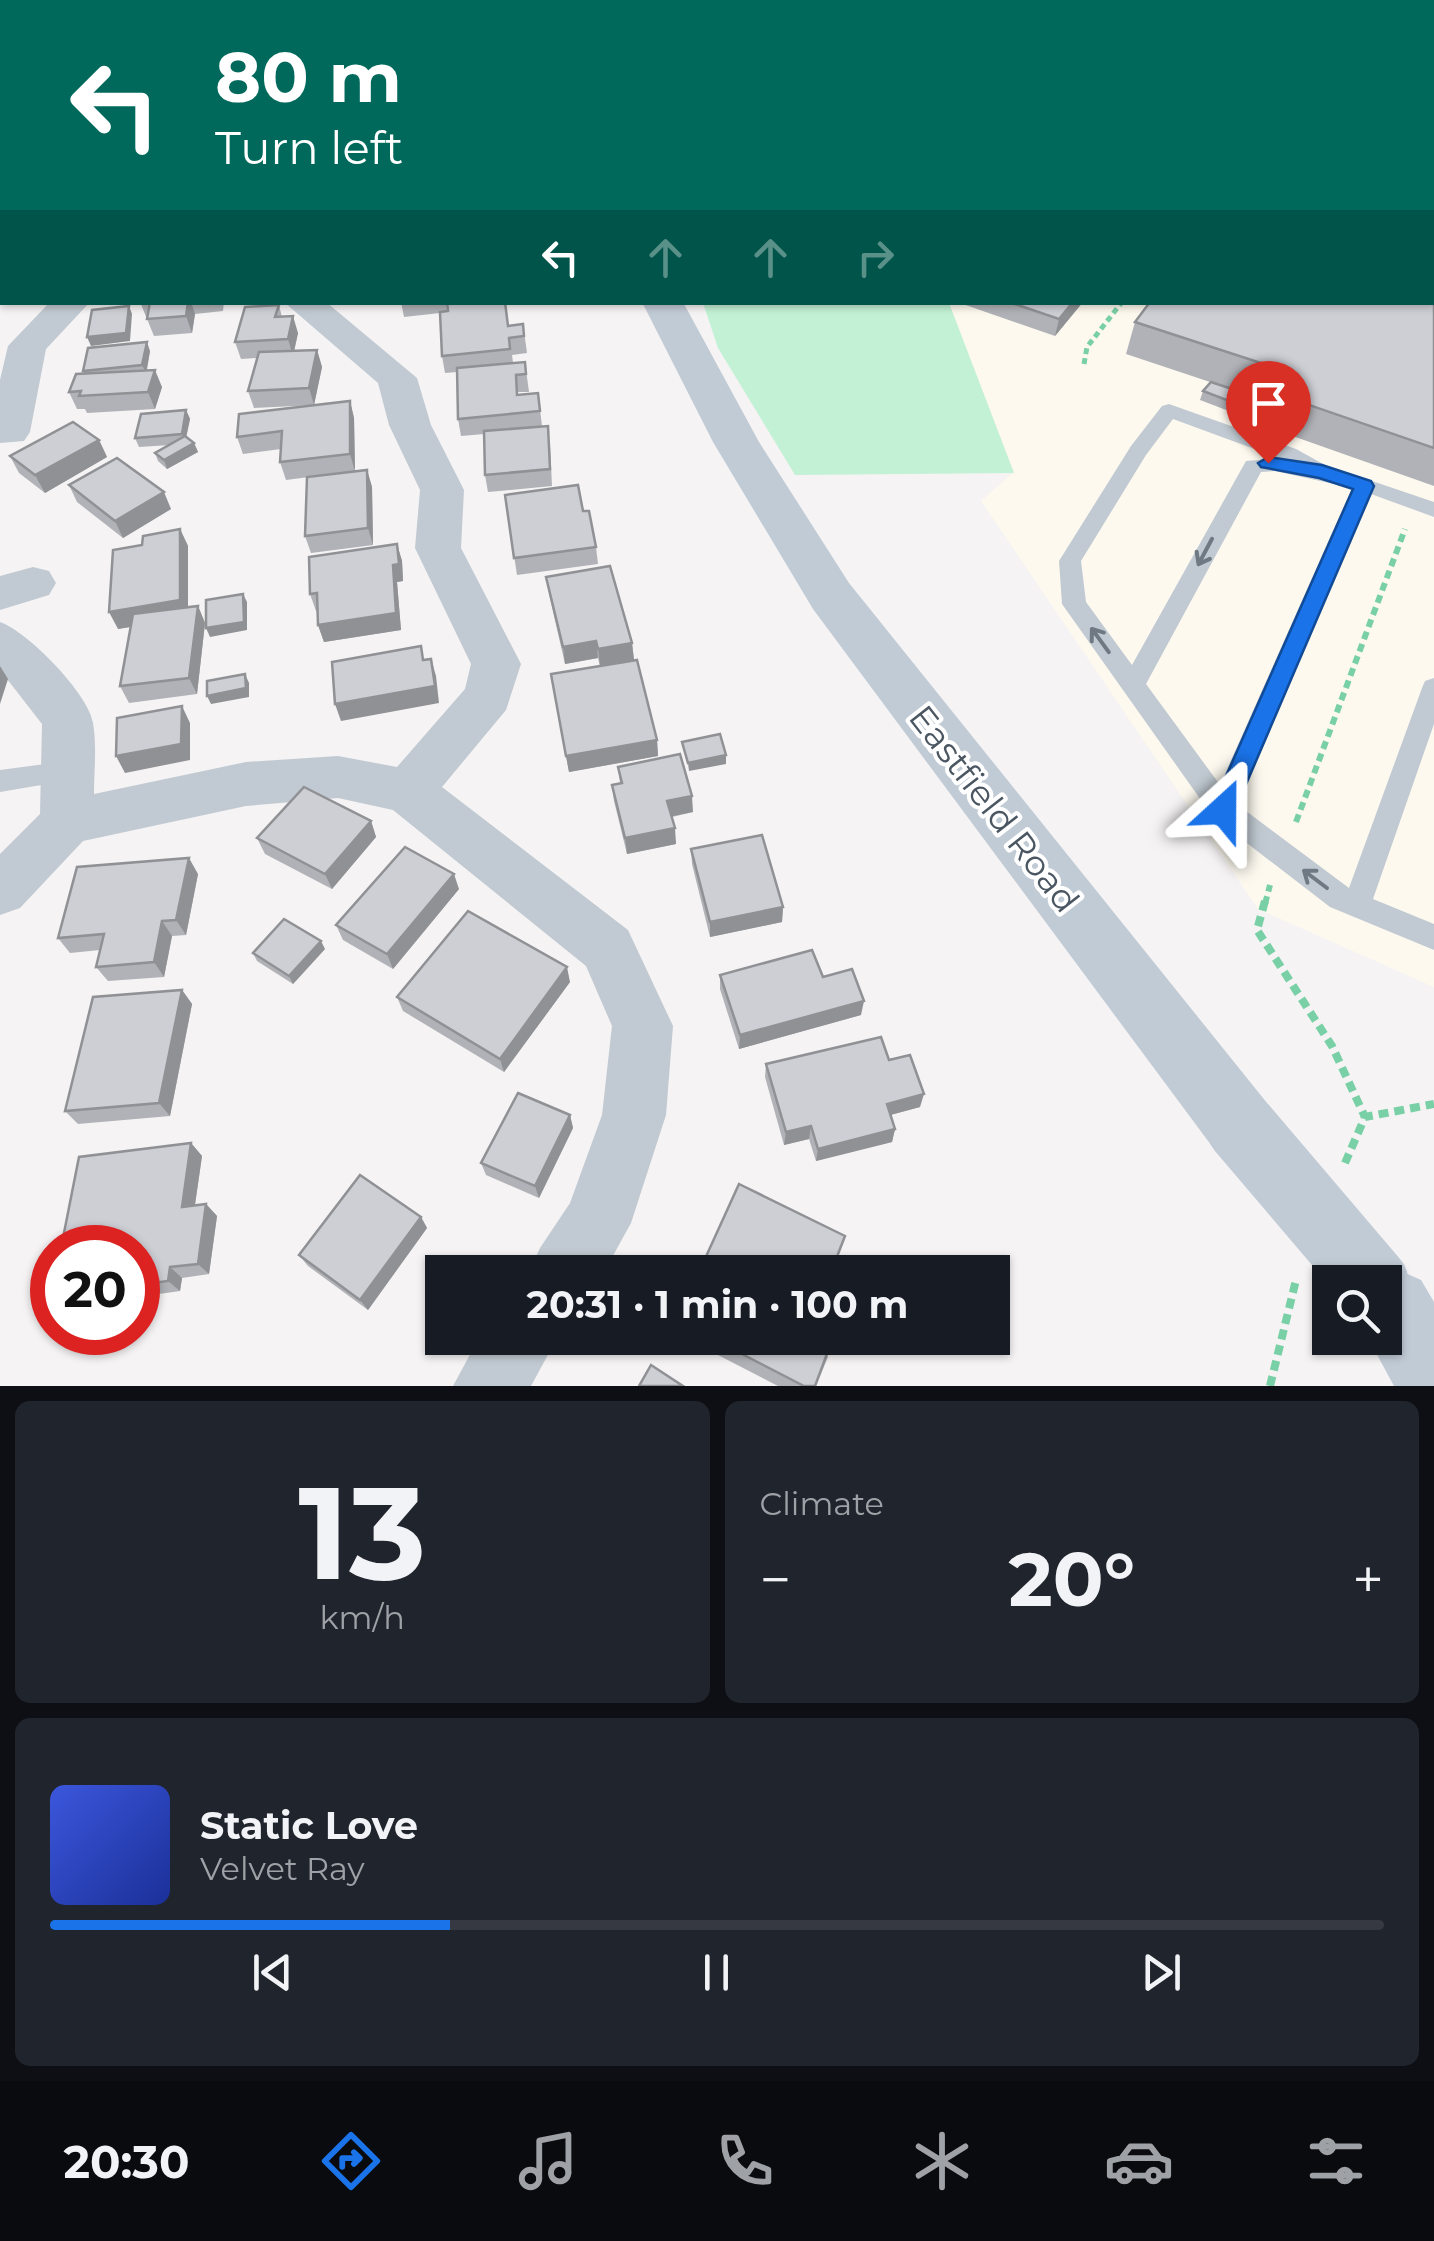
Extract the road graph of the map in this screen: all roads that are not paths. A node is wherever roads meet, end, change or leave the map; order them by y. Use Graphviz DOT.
graph roads {
  1 [pos="69,305"];
  2 [pos="306,305"];
  3 [pos="664,305"];
  4 [pos="8,408"];
  5 [pos="1322,472"];
  6 [pos="1364,486"];
  7 [pos="1424,506"];
  8 [pos="0,640"];
  9 [pos="1133,686"];
  10 [pos="1434,688"];
  11 [pos="68,772"];
  12 [pos="0,780"];
  13 [pos="408,791"];
  14 [pos="1223,810"];
  15 [pos="67,822"];
  16 [pos="0,891"];
  17 [pos="1357,905"];
  18 [pos="1434,936"];
  19 [pos="576,1255"];
  20 [pos="1360,1265"];
  21 [pos="1402,1318"];
  22 [pos="510,1355"];
  23 [pos="1434,1381"];
  24 [pos="489,1386"];
  1 -- 4 [label="street"];
  2 -- 13 [label="street"];
  3 -- 20 [label="street, Eastfield Road, bridge"];
  5 -- 6 [label="lane"];
  5 -- 9 [label="lane, one-way"];
  9 -- 5 [label="lane, one-way"];
  6 -- 7 [label="lane"];
  6 -- 14 [label="lane"];
  8 -- 11 [label="street"];
  9 -- 14 [label="lane"];
  10 -- 17 [label="lane"];
  11 -- 12 [label="lane"];
  11 -- 15 [label="street"];
  13 -- 15 [label="street"];
  13 -- 19 [label="street"];
  17 -- 14 [label="lane, one-way"];
  15 -- 16 [label="street"];
  17 -- 18 [label="lane"];
  21 -- 23 [label="street, Eastfield Road"];
  22 -- 24 [label="street"];
}
